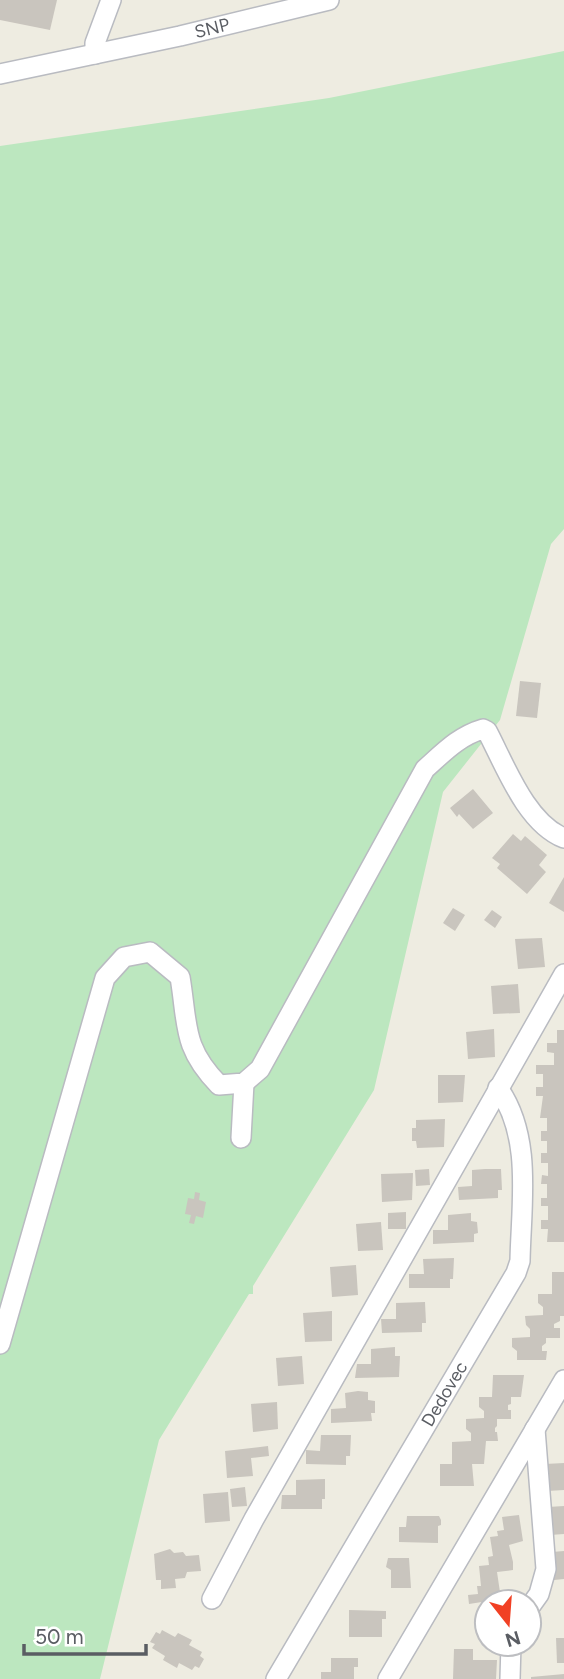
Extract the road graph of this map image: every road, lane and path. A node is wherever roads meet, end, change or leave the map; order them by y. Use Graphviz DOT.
graph roads {
  1 [pos="111,0"];
  2 [pos="329,0"];
  3 [pos="95,54"];
  4 [pos="0,74"];
  5 [pos="556,833"];
  6 [pos="564,974"];
  7 [pos="244,1083"];
  8 [pos="498,1088"];
  9 [pos="241,1138"];
  10 [pos="0,1344"];
  11 [pos="564,1380"];
  12 [pos="535,1429"];
  13 [pos="541,1588"];
  14 [pos="212,1599"];
  15 [pos="511,1658"];
  16 [pos="276,1679"];
  17 [pos="388,1679"];
  18 [pos="510,1679"];
  1 -- 3 [label="street"];
  2 -- 3 [label="street, SNP"];
  3 -- 4 [label="street, SNP"];
  5 -- 7 [label="street"];
  6 -- 8 [label="street"];
  7 -- 9 [label="street"];
  7 -- 10 [label="street"];
  8 -- 14 [label="street"];
  8 -- 16 [label="street, Dedovec"];
  11 -- 12 [label="street"];
  12 -- 13 [label="street"];
  12 -- 17 [label="street"];
  15 -- 18 [label="street"];
}
